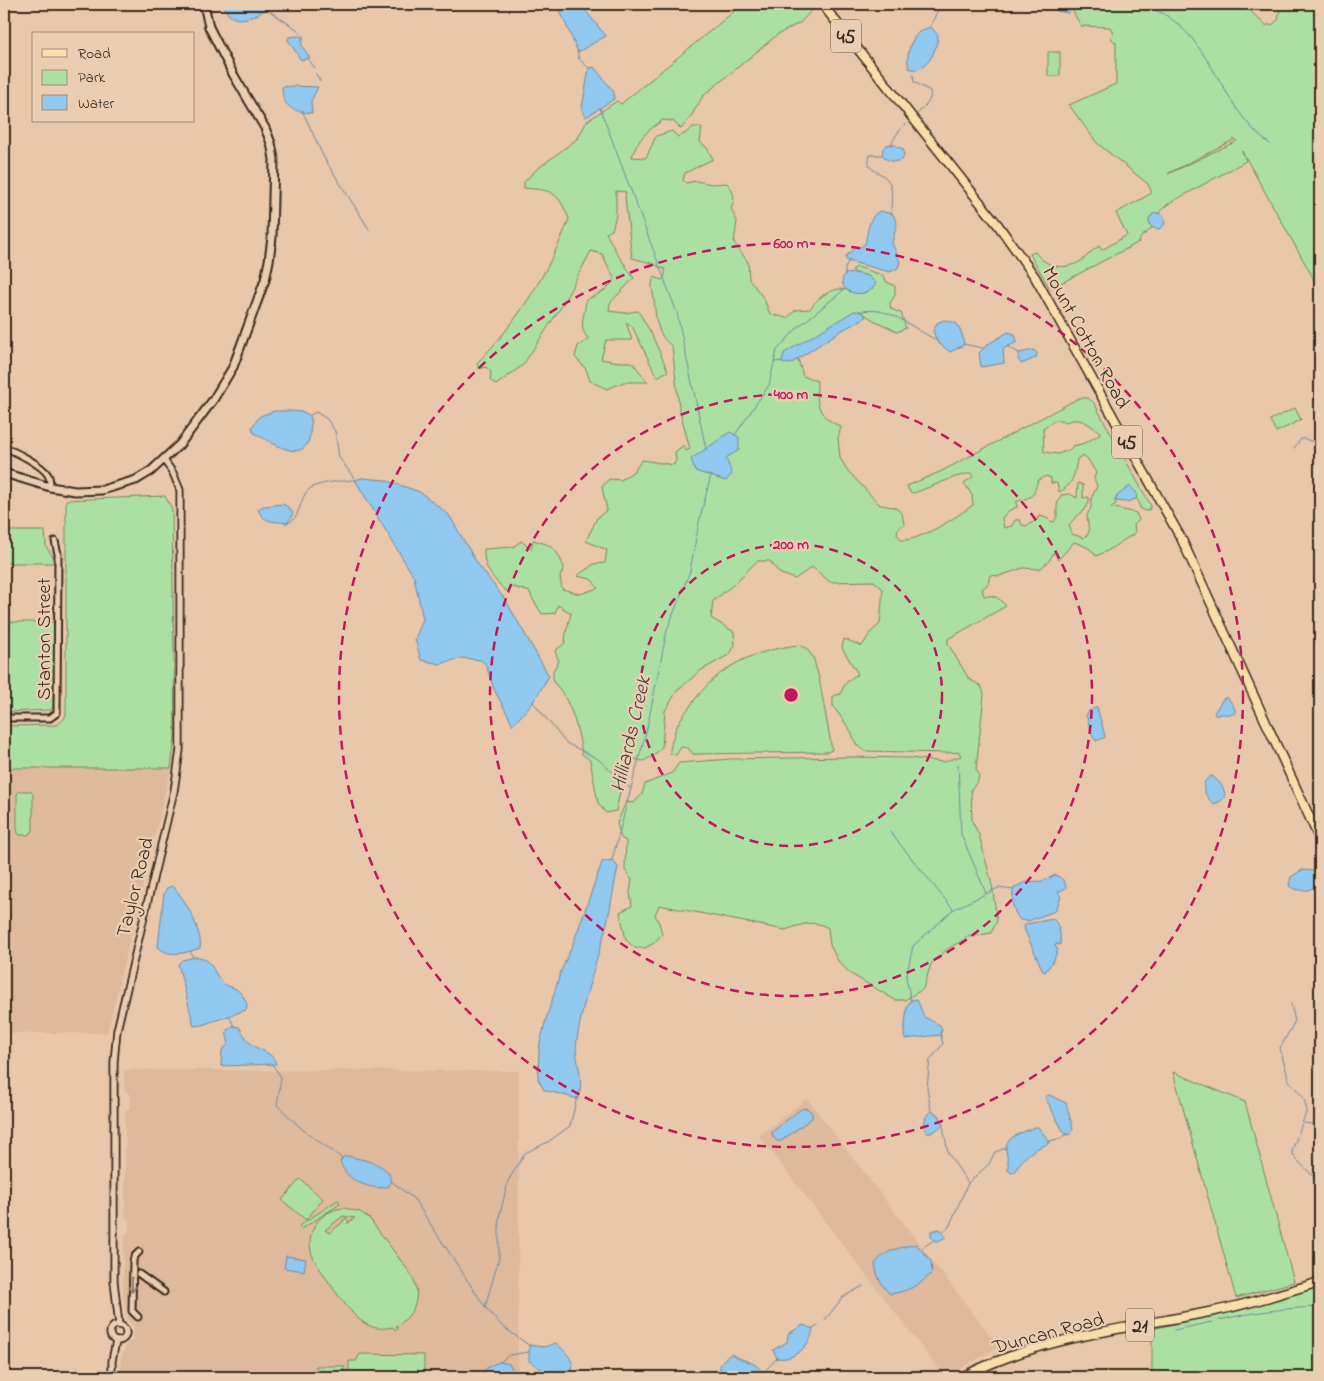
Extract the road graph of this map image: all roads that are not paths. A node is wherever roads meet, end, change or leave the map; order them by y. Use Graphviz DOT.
graph roads {
  1 [pos="204,4"];
  2 [pos="822,4"];
  3 [pos="828,4"];
  4 [pos="872,67"];
  5 [pos="4,448"];
  6 [pos="164,460"];
  7 [pos="4,473"];
  8 [pos="50,487"];
  9 [pos="55,541"];
  10 [pos="4,718"];
  11 [pos="1320,840"];
  12 [pos="139,1252"];
  13 [pos="139,1274"];
  14 [pos="1320,1282"];
  15 [pos="164,1292"];
  16 [pos="138,1317"];
  17 [pos="119,1325"];
  18 [pos="116,1341"];
  19 [pos="112,1377"];
  20 [pos="962,1377"];
  1 -- 6 [label="main road"];
  2 -- 4 [label="main road, Mount Cotton Road / 45"];
  3 -- 4 [label="main road, Mount Cotton Road"];
  4 -- 11 [label="main road, Mount Cotton Road / 45"];
  5 -- 8 [label="street"];
  6 -- 8 [label="main road"];
  6 -- 17 [label="street, Taylor Road"];
  7 -- 8 [label="main road"];
  9 -- 10 [label="street, Stanton Street"];
  12 -- 16 [label="street, one-way"];
  13 -- 15 [label="street"];
  14 -- 20 [label="main road, Duncan Road / 21"];
  17 -- 18 [label="street"];
  17 -- 18 [label="street"];
  18 -- 19 [label="street"];
}
